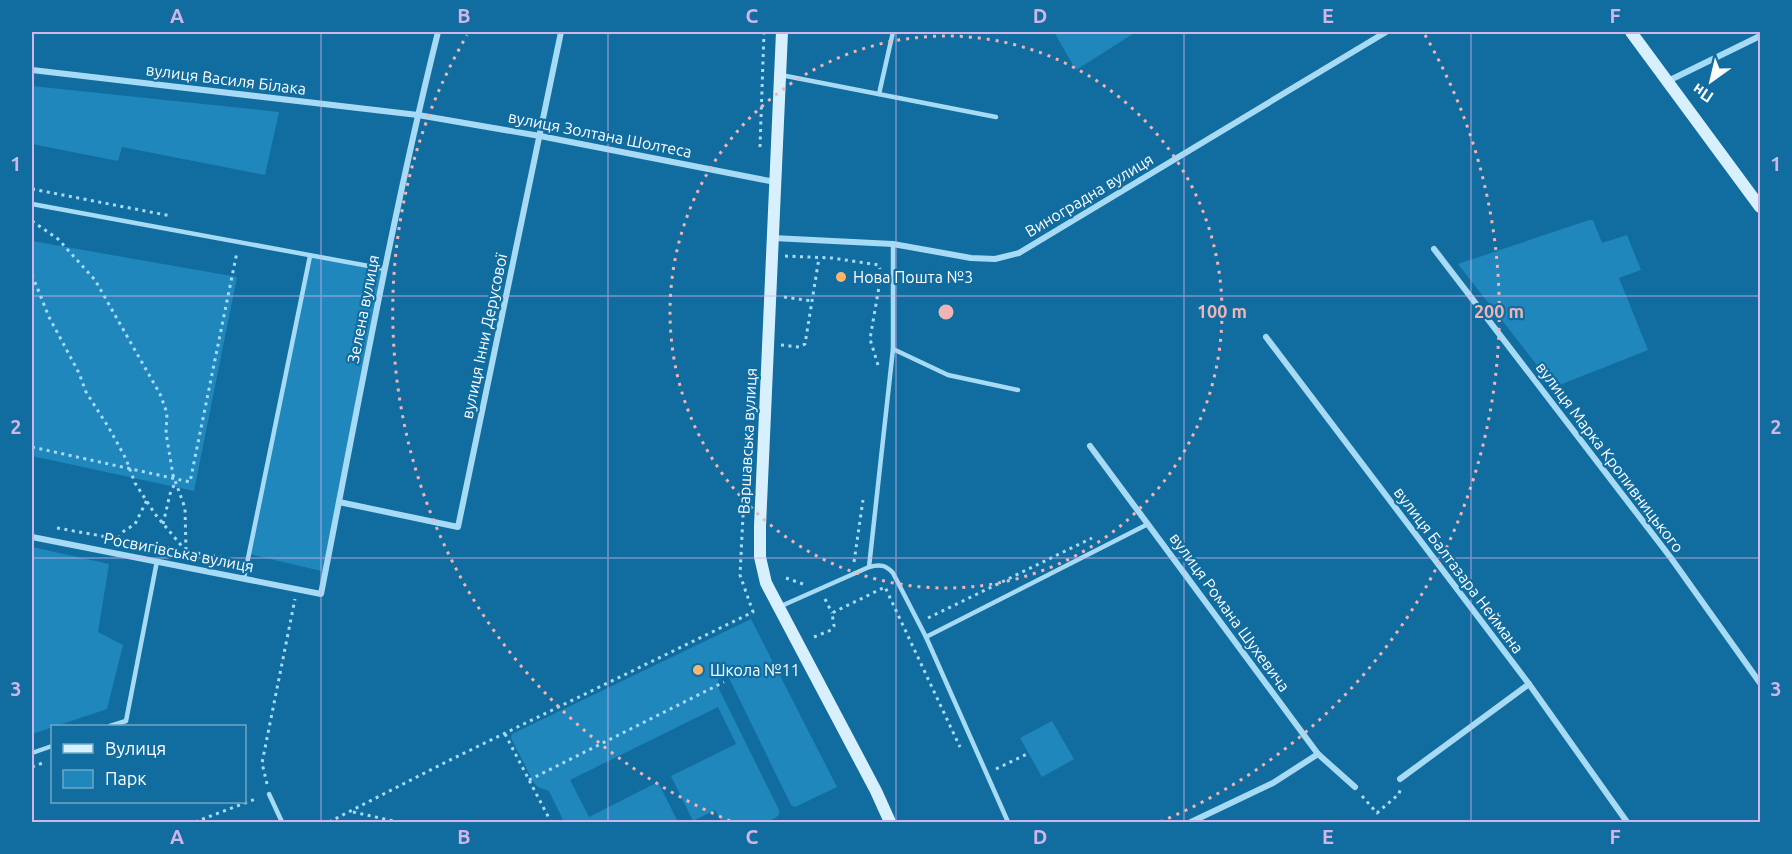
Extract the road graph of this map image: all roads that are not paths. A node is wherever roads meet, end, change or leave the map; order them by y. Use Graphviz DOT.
graph roads {
  1 [pos="438,32"];
  2 [pos="561,32"];
  3 [pos="782,32"];
  4 [pos="893,32"];
  5 [pos="1386,32"];
  6 [pos="1631,32"];
  7 [pos="1761,36"];
  8 [pos="32,70"];
  9 [pos="781,75"];
  10 [pos="1668,81"];
  11 [pos="879,94"];
  12 [pos="418,115"];
  13 [pos="996,117"];
  14 [pos="540,136"];
  15 [pos="776,182"];
  16 [pos="32,204"];
  17 [pos="1761,207"];
  18 [pos="772,238"];
  19 [pos="893,244"];
  20 [pos="1434,249"];
  21 [pos="310,256"];
  22 [pos="385,269"];
  23 [pos="1266,337"];
  24 [pos="893,349"];
  25 [pos="1018,390"];
  26 [pos="1090,446"];
  27 [pos="339,502"];
  28 [pos="1148,524"];
  29 [pos="32,537"];
  30 [pos="157,561"];
  31 [pos="869,567"];
  32 [pos="244,578"];
  33 [pos="321,594"];
  34 [pos="779,607"];
  35 [pos="926,637"];
  36 [pos="1761,683"];
  37 [pos="1529,684"];
  38 [pos="113,725"];
  39 [pos="51,746"];
  40 [pos="32,753"];
  41 [pos="1318,754"];
  42 [pos="1400,779"];
  43 [pos="1355,788"];
  44 [pos="269,794"];
  45 [pos="282,822"];
  46 [pos="890,822"];
  47 [pos="1008,822"];
  48 [pos="1191,822"];
  49 [pos="1627,822"];
  1 -- 12 [label="street, Зелена вулиця"];
  2 -- 14 [label="street, вулиця Інни Дерусової"];
  3 -- 9 [label="street, Варшавська вулиця"];
  4 -- 11 [label="lane"];
  5 -- 19 [label="street, Виноградна вулиця"];
  6 -- 10 [label="street"];
  7 -- 10 [label="street"];
  8 -- 12 [label="street, вулиця Василя Білака"];
  9 -- 11 [label="lane"];
  9 -- 15 [label="street, Варшавська вулиця"];
  10 -- 17 [label="street"];
  11 -- 13 [label="lane"];
  12 -- 14 [label="street, вулиця Золтана Шолтеса"];
  12 -- 22 [label="street, Зелена вулиця"];
  14 -- 15 [label="street, вулиця Золтана Шолтеса"];
  14 -- 27 [label="street, вулиця Інни Дерусової"];
  15 -- 18 [label="street, Варшавська вулиця"];
  16 -- 21 [label="lane"];
  18 -- 19 [label="street, Виноградна вулиця"];
  18 -- 34 [label="street, Варшавська вулиця"];
  19 -- 24 [label="lane"];
  20 -- 36 [label="street, вулиця Марка Кропивницького"];
  21 -- 22 [label="lane"];
  21 -- 32 [label="lane"];
  22 -- 27 [label="street, Зелена вулиця"];
  23 -- 37 [label="street, вулиця Балтазара Неймана"];
  24 -- 25 [label="lane"];
  24 -- 31 [label="lane"];
  26 -- 28 [label="street, вулиця Романа Шухевича"];
  27 -- 33 [label="street, Зелена вулиця"];
  28 -- 35 [label="lane"];
  28 -- 41 [label="street, вулиця Романа Шухевича"];
  29 -- 30 [label="street, Росвигівська вулиця"];
  30 -- 32 [label="street, Росвигівська вулиця"];
  30 -- 38 [label="lane"];
  31 -- 34 [label="lane"];
  31 -- 35 [label="lane"];
  32 -- 33 [label="street, Росвигівська вулиця"];
  34 -- 46 [label="street, Варшавська вулиця"];
  35 -- 47 [label="lane"];
  37 -- 42 [label="street"];
  37 -- 49 [label="street, вулиця Балтазара Неймана"];
  39 -- 40 [label="lane"];
  41 -- 43 [label="street, вулиця Романа Шухевича"];
  41 -- 48 [label="street"];
  44 -- 45 [label="lane"];
}
